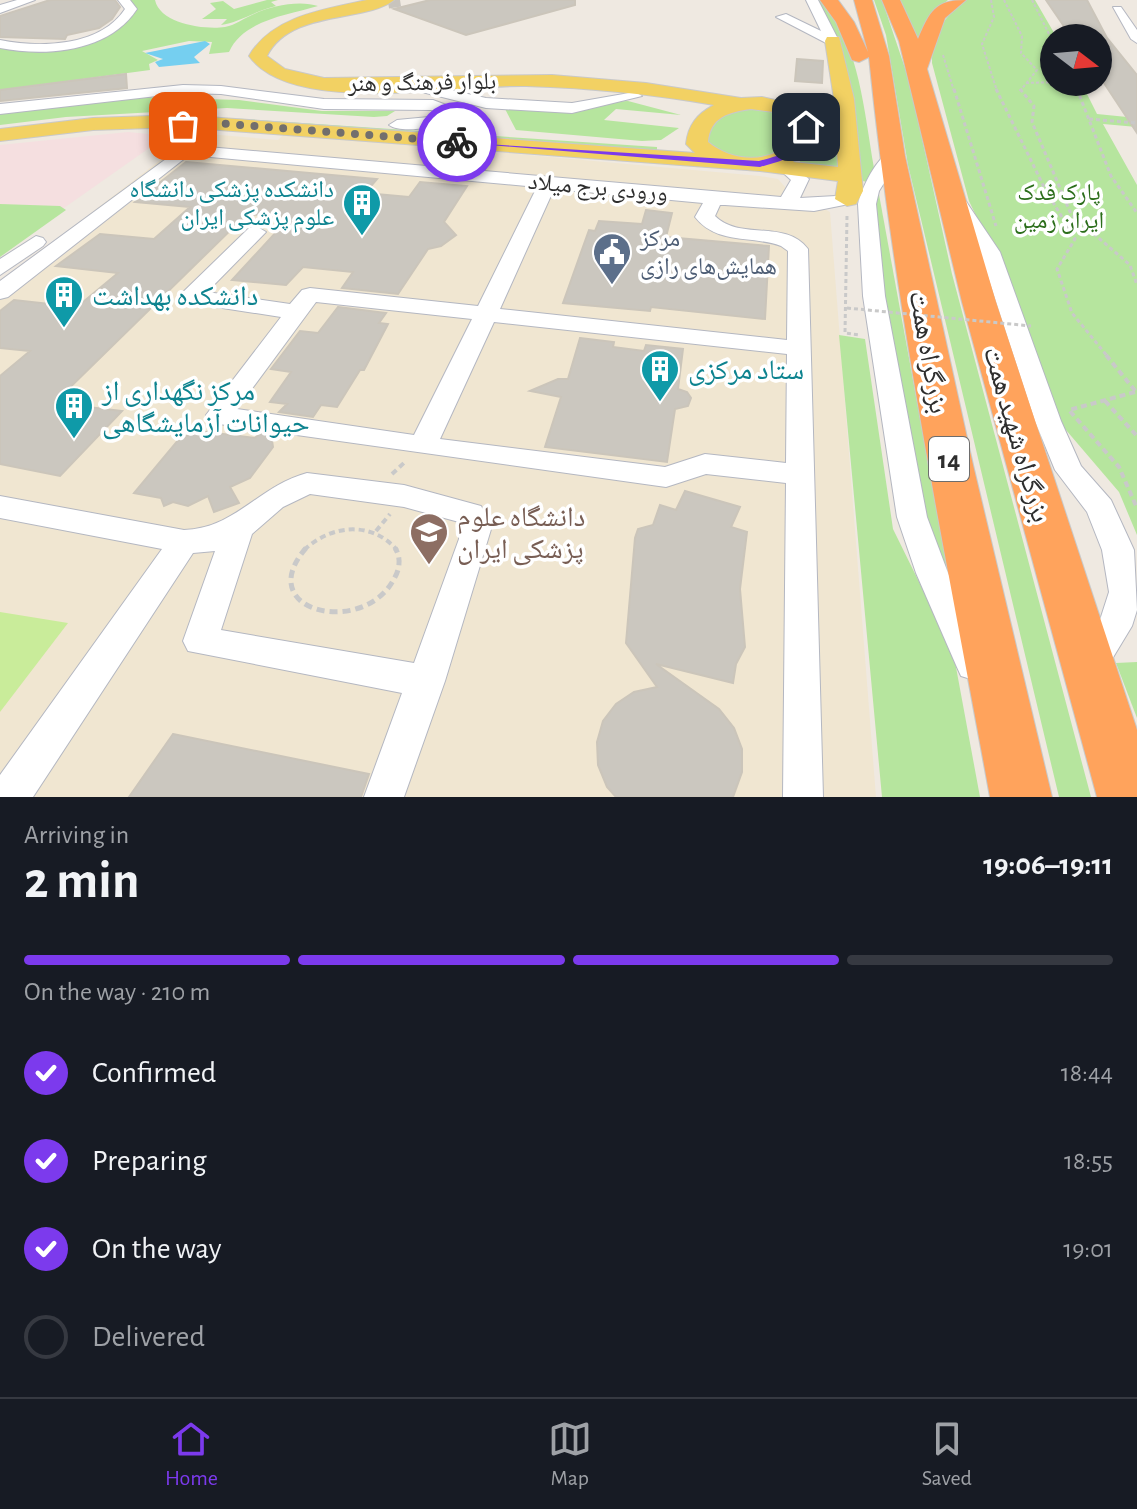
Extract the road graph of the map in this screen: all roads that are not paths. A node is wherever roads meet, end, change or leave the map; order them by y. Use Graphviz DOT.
graph roads {
  1 [pos="29,0"];
  2 [pos="124,0"];
  3 [pos="812,0"];
  4 [pos="863,0"];
  5 [pos="891,0"];
  6 [pos="957,0"];
  7 [pos="377,1"];
  8 [pos="793,5"];
  9 [pos="824,6"];
  10 [pos="0,9"];
  11 [pos="1117,10"];
  12 [pos="782,17"];
  13 [pos="1137,39"];
  14 [pos="833,41"];
  15 [pos="0,44"];
  16 [pos="917,68"];
  17 [pos="634,93"];
  18 [pos="690,94"];
  19 [pos="762,103"];
  20 [pos="829,103"];
  21 [pos="739,104"];
  22 [pos="671,105"];
  23 [pos="0,109"];
  24 [pos="444,109"];
  25 [pos="203,122"];
  26 [pos="397,125"];
  27 [pos="700,128"];
  28 [pos="470,130"];
  29 [pos="807,130"];
  30 [pos="0,135"];
  31 [pos="889,137"];
  32 [pos="848,150"];
  33 [pos="732,163"];
  34 [pos="760,164"];
  35 [pos="788,169"];
  36 [pos="548,183"];
  37 [pos="849,188"];
  38 [pos="951,194"];
  39 [pos="725,199"];
  40 [pos="785,204"];
  41 [pos="256,232"];
  42 [pos="0,269"];
  43 [pos="0,292"];
  44 [pos="296,312"];
  45 [pos="483,314"];
  46 [pos="798,348"];
  47 [pos="423,446"];
  48 [pos="799,475"];
  49 [pos="0,507"];
  50 [pos="239,528"];
  51 [pos="184,542"];
  52 [pos="1087,668"];
  53 [pos="427,681"];
  54 [pos="9,797"];
  55 [pos="384,797"];
  56 [pos="803,797"];
  57 [pos="1021,797"];
  58 [pos="1128,797"];
  1 -- 10 [label="street"];
  2 -- 15 [label="street"];
  3 -- 9 [label="street"];
  4 -- 31 [label="highway, بزرگراه همت / 14"];
  5 -- 16 [label="highway"];
  6 -- 16 [label="highway"];
  7 -- 17 [label="main road, بلوار فرهنگ و هنر"];
  7 -- 17 [label="main road, بلوار فرهنگ و هنر"];
  8 -- 12 [label="street"];
  9 -- 12 [label="street"];
  9 -- 14 [label="street"];
  9 -- 31 [label="highway"];
  11 -- 13 [label="street"];
  12 -- 14 [label="street"];
  14 -- 20 [label="main road"];
  16 -- 38 [label="highway, بزرگراه شهید همت"];
  17 -- 18 [label="main road, بلوار فرهنگ و هنر"];
  17 -- 22 [label="main road, بلوار فرهنگ و هنر"];
  18 -- 21 [label="main road, بلوار فرهنگ و هنر"];
  18 -- 22 [label="main road"];
  19 -- 20 [label="main road"];
  19 -- 21 [label="main road"];
  19 -- 29 [label="main road"];
  20 -- 32 [label="main road"];
  21 -- 27 [label="main road"];
  22 -- 27 [label="main road, بلوار فرهنگ و هنر"];
  23 -- 24 [label="street"];
  24 -- 26 [label="street"];
  24 -- 28 [label="street"];
  25 -- 30 [label="main road"];
  25 -- 33 [label="main road"];
  25 -- 42 [label="street"];
  26 -- 28 [label="main road"];
  26 -- 30 [label="main road"];
  27 -- 28 [label="main road"];
  27 -- 33 [label="main road, بلوار فرهنگ و هنر"];
  29 -- 32 [label="main road"];
  29 -- 34 [label="main road"];
  31 -- 57 [label="highway, بزرگراه همت / 14"];
  32 -- 37 [label="main road"];
  33 -- 34 [label="main road"];
  34 -- 35 [label="main road"];
  35 -- 37 [label="main road"];
  35 -- 40 [label="street"];
  36 -- 39 [label="street, ورودی برج میلاد"];
  36 -- 43 [label="street, ورودی برج میلاد"];
  36 -- 45 [label="street"];
  37 -- 40 [label="street, ورودی برج میلاد"];
  38 -- 52 [label="highway, بزرگراه شهید همت"];
  38 -- 52 [label="street"];
  39 -- 40 [label="street, ورودی برج میلاد"];
  39 -- 46 [label="street"];
  41 -- 44 [label="street"];
  44 -- 45 [label="street"];
  44 -- 47 [label="street"];
  45 -- 46 [label="street"];
  45 -- 47 [label="street"];
  46 -- 48 [label="street"];
  47 -- 48 [label="street"];
  48 -- 56 [label="street"];
  49 -- 51 [label="street"];
  50 -- 51 [label="street"];
  50 -- 53 [label="street"];
  50 -- 53 [label="street"];
  51 -- 54 [label="street"];
  52 -- 58 [label="highway, بزرگراه شهید همت"];
  53 -- 55 [label="street"];
}
